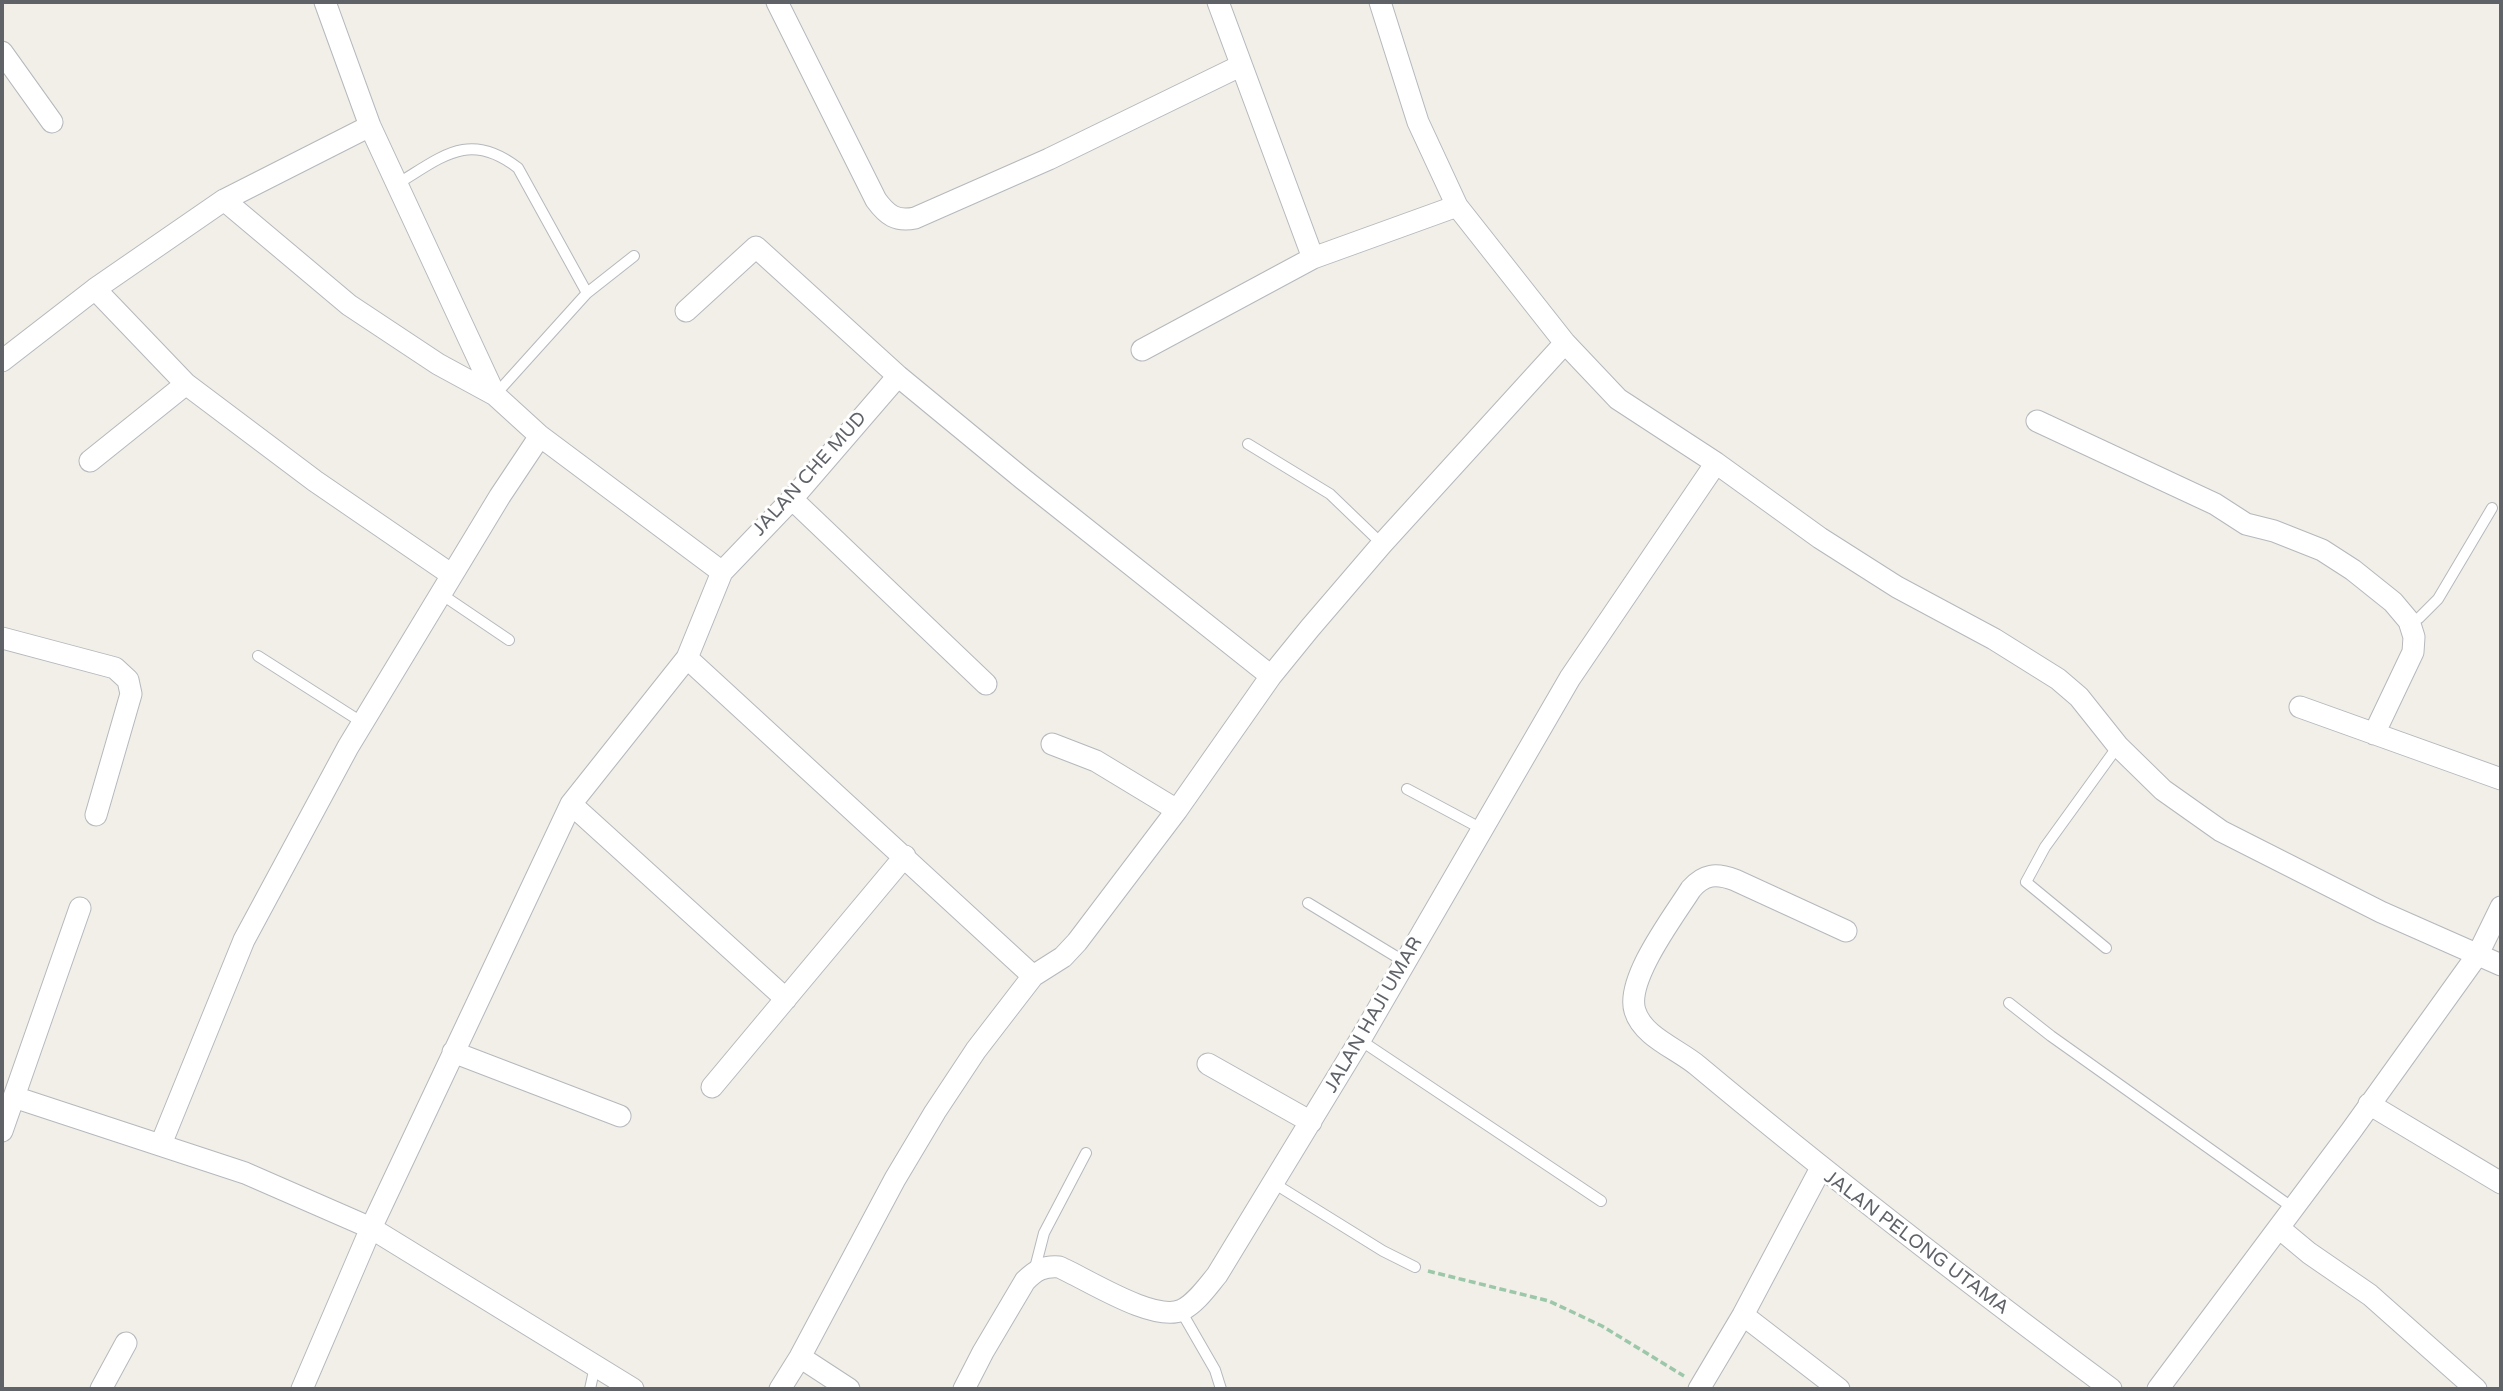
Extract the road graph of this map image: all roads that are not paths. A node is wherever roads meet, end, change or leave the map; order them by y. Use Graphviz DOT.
graph roads {
  1 [pos="325,2"];
  2 [pos="777,2"];
  3 [pos="1219,2"];
  4 [pos="1380,2"];
  5 [pos="2,52"];
  6 [pos="1240,66"];
  7 [pos="52,122"];
  8 [pos="370,126"];
  9 [pos="397,184"];
  10 [pos="224,200"];
  11 [pos="1457,205"];
  12 [pos="634,256"];
  13 [pos="1313,258"];
  14 [pos="95,289"];
  15 [pos="587,293"];
  16 [pos="686,311"];
  17 [pos="1565,343"];
  18 [pos="1142,350"];
  19 [pos="2,361"];
  20 [pos="898,376"];
  21 [pos="186,384"];
  22 [pos="495,395"];
  23 [pos="2037,421"];
  24 [pos="540,436"];
  25 [pos="1248,444"];
  26 [pos="90,461"];
  27 [pos="1716,463"];
  28 [pos="793,499"];
  29 [pos="2492,508"];
  30 [pos="1382,544"];
  31 [pos="722,572"];
  32 [pos="452,575"];
  33 [pos="440,594"];
  34 [pos="2409,621"];
  35 [pos="2,638"];
  36 [pos="509,640"];
  37 [pos="258,656"];
  38 [pos="687,658"];
  39 [pos="1271,676"];
  40 [pos="986,684"];
  41 [pos="2300,707"];
  42 [pos="363,723"];
  43 [pos="2374,734"];
  44 [pos="1052,744"];
  45 [pos="2118,746"];
  46 [pos="2501,779"];
  47 [pos="1407,789"];
  48 [pos="571,804"];
  49 [pos="1177,810"];
  50 [pos="96,815"];
  51 [pos="1482,829"];
  52 [pos="905,856"];
  53 [pos="1308,903"];
  54 [pos="2501,907"];
  55 [pos="80,908"];
  56 [pos="1846,931"];
  57 [pos="2106,948"];
  58 [pos="2478,954"];
  59 [pos="1405,962"];
  60 [pos="2501,965"];
  61 [pos="1033,976"];
  62 [pos="786,999"];
  63 [pos="2009,1003"];
  64 [pos="1360,1040"];
  65 [pos="453,1052"];
  66 [pos="1208,1064"];
  67 [pos="712,1087"];
  68 [pos="14,1097"];
  69 [pos="2368,1104"];
  70 [pos="620,1116"];
  71 [pos="1311,1122"];
  72 [pos="2,1131"];
  73 [pos="161,1144"];
  74 [pos="1086,1153"];
  75 [pos="1821,1168"];
  76 [pos="2501,1183"];
  77 [pos="1275,1184"];
  78 [pos="1601,1201"];
  79 [pos="2293,1208"];
  80 [pos="371,1228"];
  81 [pos="2278,1228"];
  82 [pos="1415,1267"];
  83 [pos="1034,1272"];
  84 [pos="1181,1311"];
  85 [pos="1743,1315"];
  86 [pos="126,1343"];
  87 [pos="800,1357"];
  88 [pos="594,1366"];
  89 [pos="1700,1388"];
  90 [pos="102,1389"];
  91 [pos="302,1389"];
  92 [pos="590,1389"];
  93 [pos="633,1389"];
  94 [pos="780,1389"];
  95 [pos="849,1389"];
  96 [pos="964,1389"];
  97 [pos="1220,1389"];
  98 [pos="1839,1389"];
  99 [pos="2111,1389"];
  100 [pos="2158,1389"];
  101 [pos="2476,1389"];
  1 -- 8 [label="street"];
  2 -- 6 [label="street"];
  3 -- 6 [label="street"];
  4 -- 11 [label="street"];
  5 -- 7 [label="street"];
  6 -- 13 [label="street"];
  8 -- 9 [label="street"];
  8 -- 10 [label="street"];
  9 -- 15 [label="lane"];
  9 -- 22 [label="street"];
  10 -- 14 [label="street"];
  10 -- 22 [label="street"];
  11 -- 13 [label="street"];
  11 -- 17 [label="street"];
  12 -- 15 [label="lane"];
  13 -- 18 [label="street"];
  14 -- 19 [label="street"];
  14 -- 21 [label="street"];
  15 -- 22 [label="lane"];
  16 -- 20 [label="street"];
  17 -- 27 [label="street"];
  17 -- 30 [label="street"];
  20 -- 28 [label="street, JALAN CHE MUD"];
  20 -- 39 [label="street"];
  21 -- 26 [label="street"];
  21 -- 32 [label="street"];
  22 -- 24 [label="street"];
  23 -- 34 [label="street"];
  24 -- 31 [label="street"];
  24 -- 32 [label="street"];
  25 -- 30 [label="lane"];
  27 -- 45 [label="street"];
  27 -- 51 [label="street, JALAN HAJI UMAR"];
  28 -- 31 [label="street, JALAN CHE MUD"];
  28 -- 40 [label="street"];
  29 -- 34 [label="lane"];
  30 -- 39 [label="street"];
  31 -- 38 [label="street"];
  32 -- 33 [label="street"];
  33 -- 36 [label="lane"];
  33 -- 42 [label="street"];
  34 -- 43 [label="street"];
  35 -- 50 [label="street"];
  37 -- 42 [label="lane"];
  38 -- 48 [label="street"];
  38 -- 52 [label="street"];
  39 -- 49 [label="street"];
  41 -- 43 [label="street"];
  42 -- 73 [label="street"];
  43 -- 46 [label="street"];
  44 -- 49 [label="street"];
  45 -- 57 [label="lane"];
  45 -- 58 [label="street"];
  47 -- 51 [label="lane"];
  48 -- 62 [label="street"];
  48 -- 65 [label="street"];
  49 -- 61 [label="street"];
  51 -- 59 [label="street, JALAN HAJI UMAR"];
  52 -- 61 [label="street"];
  52 -- 62 [label="street"];
  53 -- 59 [label="lane"];
  54 -- 58 [label="street"];
  55 -- 68 [label="street"];
  56 -- 75 [label="street"];
  58 -- 60 [label="street"];
  58 -- 69 [label="street"];
  59 -- 64 [label="street, JALAN HAJI UMAR"];
  61 -- 87 [label="street"];
  62 -- 67 [label="street"];
  63 -- 79 [label="lane"];
  64 -- 71 [label="street, JALAN HAJI UMAR"];
  64 -- 78 [label="lane"];
  65 -- 70 [label="street"];
  65 -- 80 [label="street"];
  66 -- 71 [label="street"];
  68 -- 72 [label="street"];
  68 -- 73 [label="street"];
  69 -- 76 [label="street"];
  69 -- 79 [label="street"];
  71 -- 77 [label="street, JALAN HAJI UMAR"];
  73 -- 80 [label="street"];
  74 -- 83 [label="lane"];
  75 -- 85 [label="street, JALAN PELONG UTAMA"];
  75 -- 99 [label="street, JALAN PELONG UTAMA"];
  77 -- 82 [label="lane"];
  77 -- 84 [label="street, JALAN HAJI UMAR"];
  79 -- 81 [label="street"];
  80 -- 88 [label="street"];
  80 -- 91 [label="street"];
  81 -- 100 [label="street"];
  81 -- 101 [label="street"];
  83 -- 84 [label="street"];
  83 -- 96 [label="street"];
  84 -- 97 [label="lane"];
  85 -- 89 [label="street, JALAN PELONG UTAMA"];
  85 -- 98 [label="street"];
  86 -- 90 [label="street"];
  87 -- 94 [label="street"];
  87 -- 95 [label="street"];
  88 -- 92 [label="lane"];
  88 -- 93 [label="street"];
}
